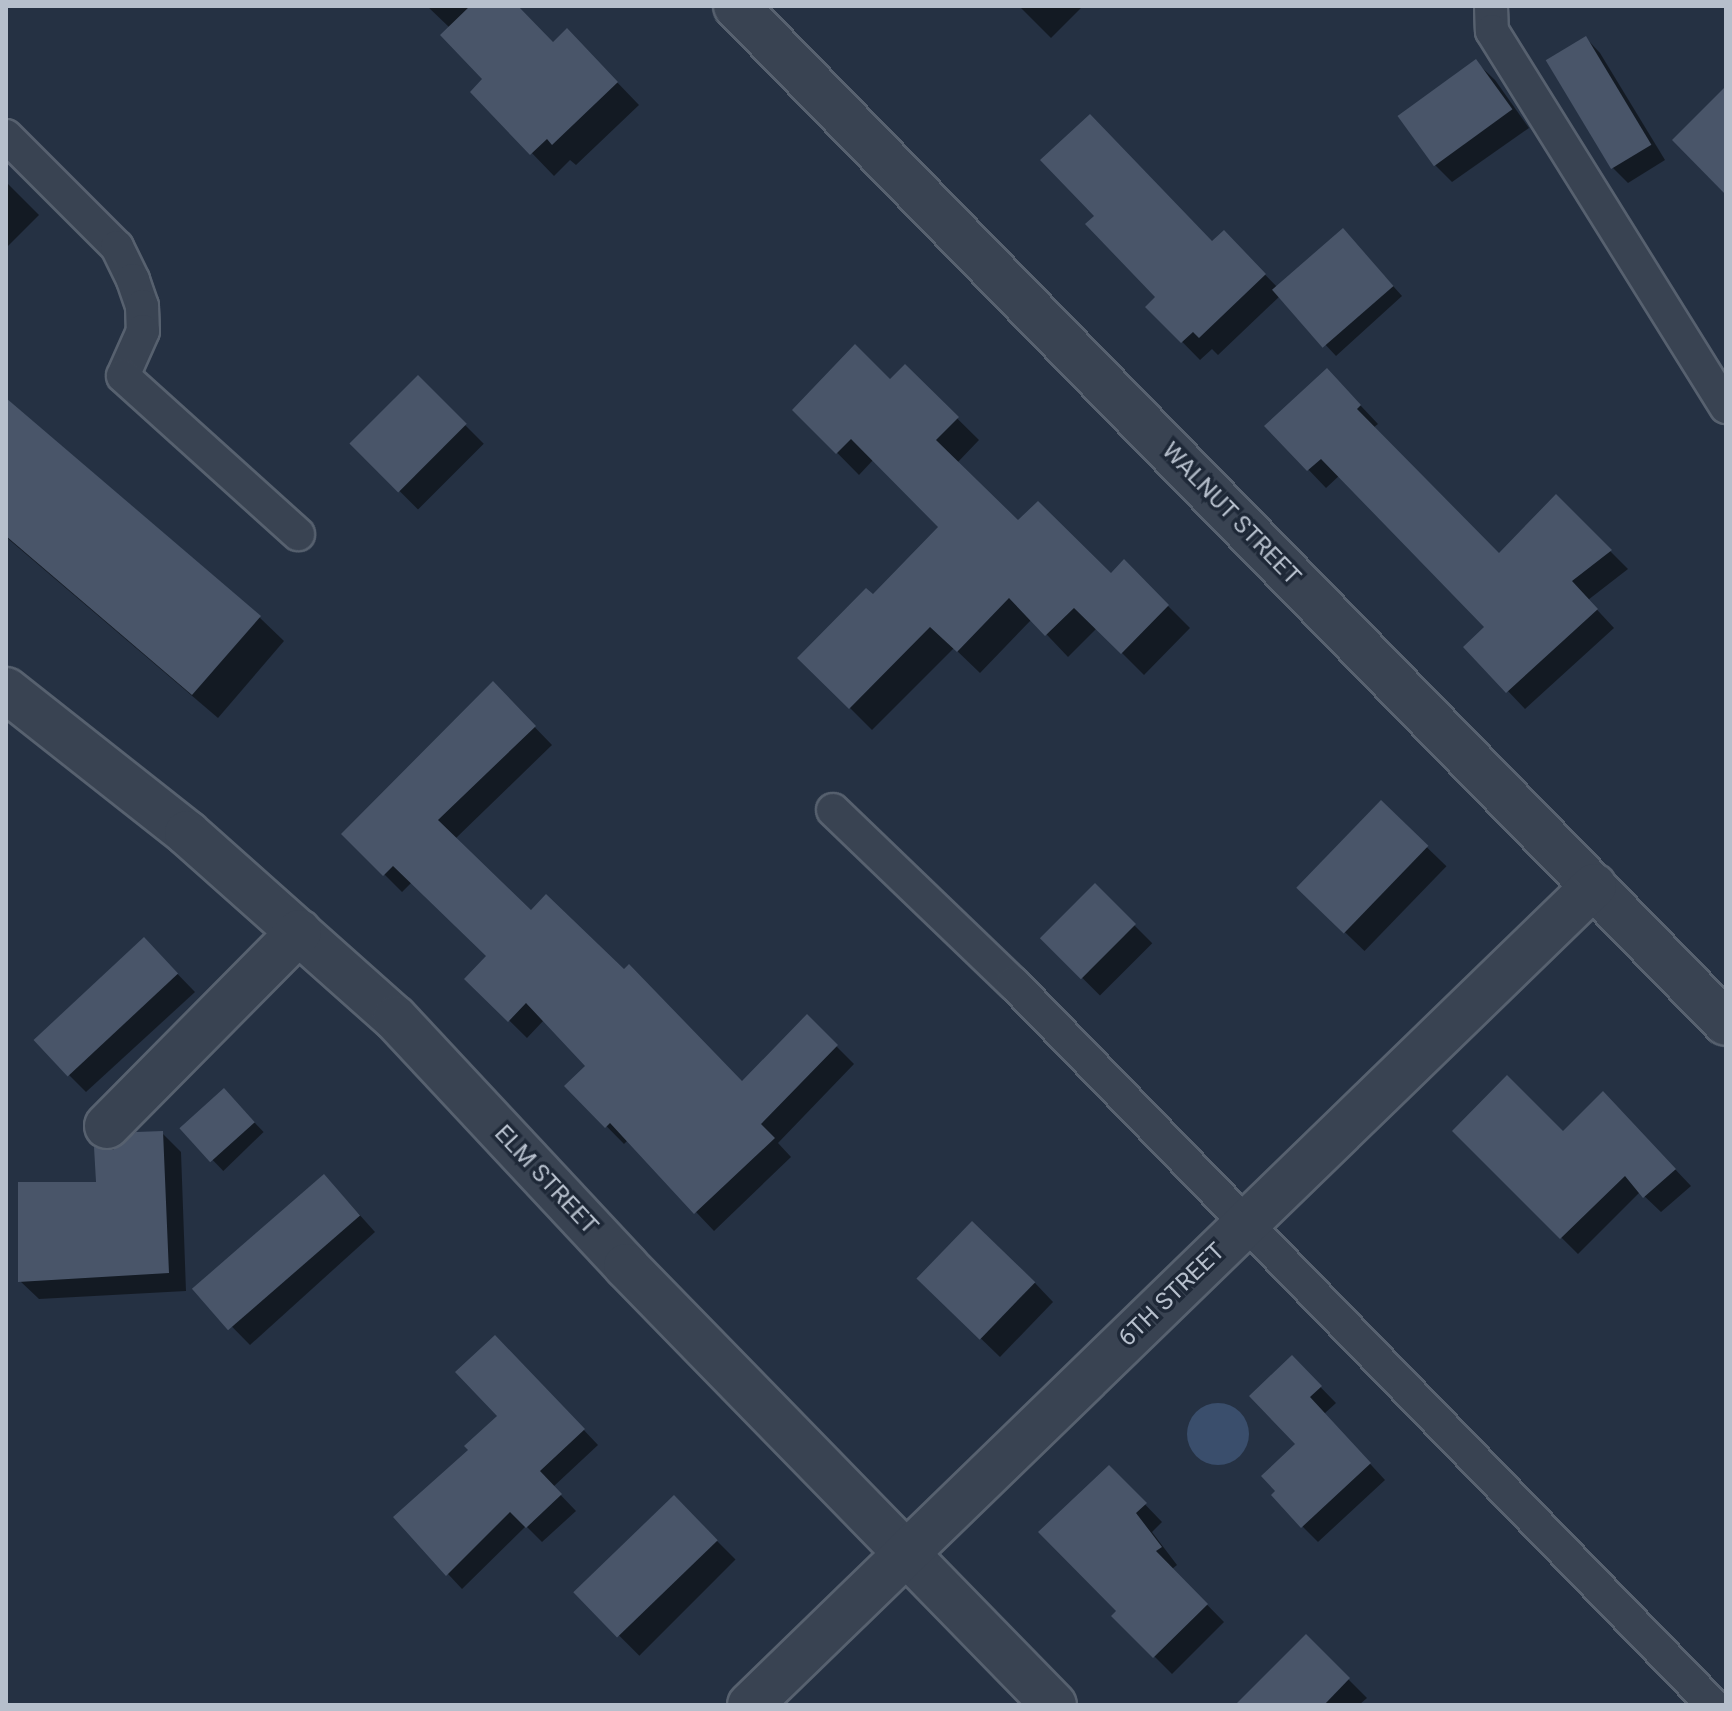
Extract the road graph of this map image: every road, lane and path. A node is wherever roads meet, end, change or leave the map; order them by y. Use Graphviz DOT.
graph roads {
  1 [pos="736,6"];
  2 [pos="1491,6"];
  3 [pos="6,136"];
  4 [pos="1726,407"];
  5 [pos="298,534"];
  6 [pos="6,690"];
  7 [pos="833,810"];
  8 [pos="1594,886"];
  9 [pos="299,932"];
  10 [pos="1726,1023"];
  11 [pos="107,1126"];
  12 [pos="1246,1224"];
  13 [pos="909,1553"];
  14 [pos="750,1705"];
  15 [pos="1054,1705"];
  16 [pos="1713,1705"];
  1 -- 8 [label="street, WALNUT STREET"];
  2 -- 4 [label="lane"];
  3 -- 5 [label="lane"];
  6 -- 9 [label="street, ELM STREET"];
  7 -- 12 [label="lane"];
  8 -- 10 [label="street, WALNUT STREET"];
  8 -- 12 [label="street, 6TH STREET"];
  9 -- 11 [label="street"];
  9 -- 13 [label="street, ELM STREET"];
  12 -- 13 [label="street, 6TH STREET"];
  12 -- 16 [label="lane"];
  13 -- 14 [label="street, 6TH STREET"];
  13 -- 15 [label="street, ELM STREET"];
}
